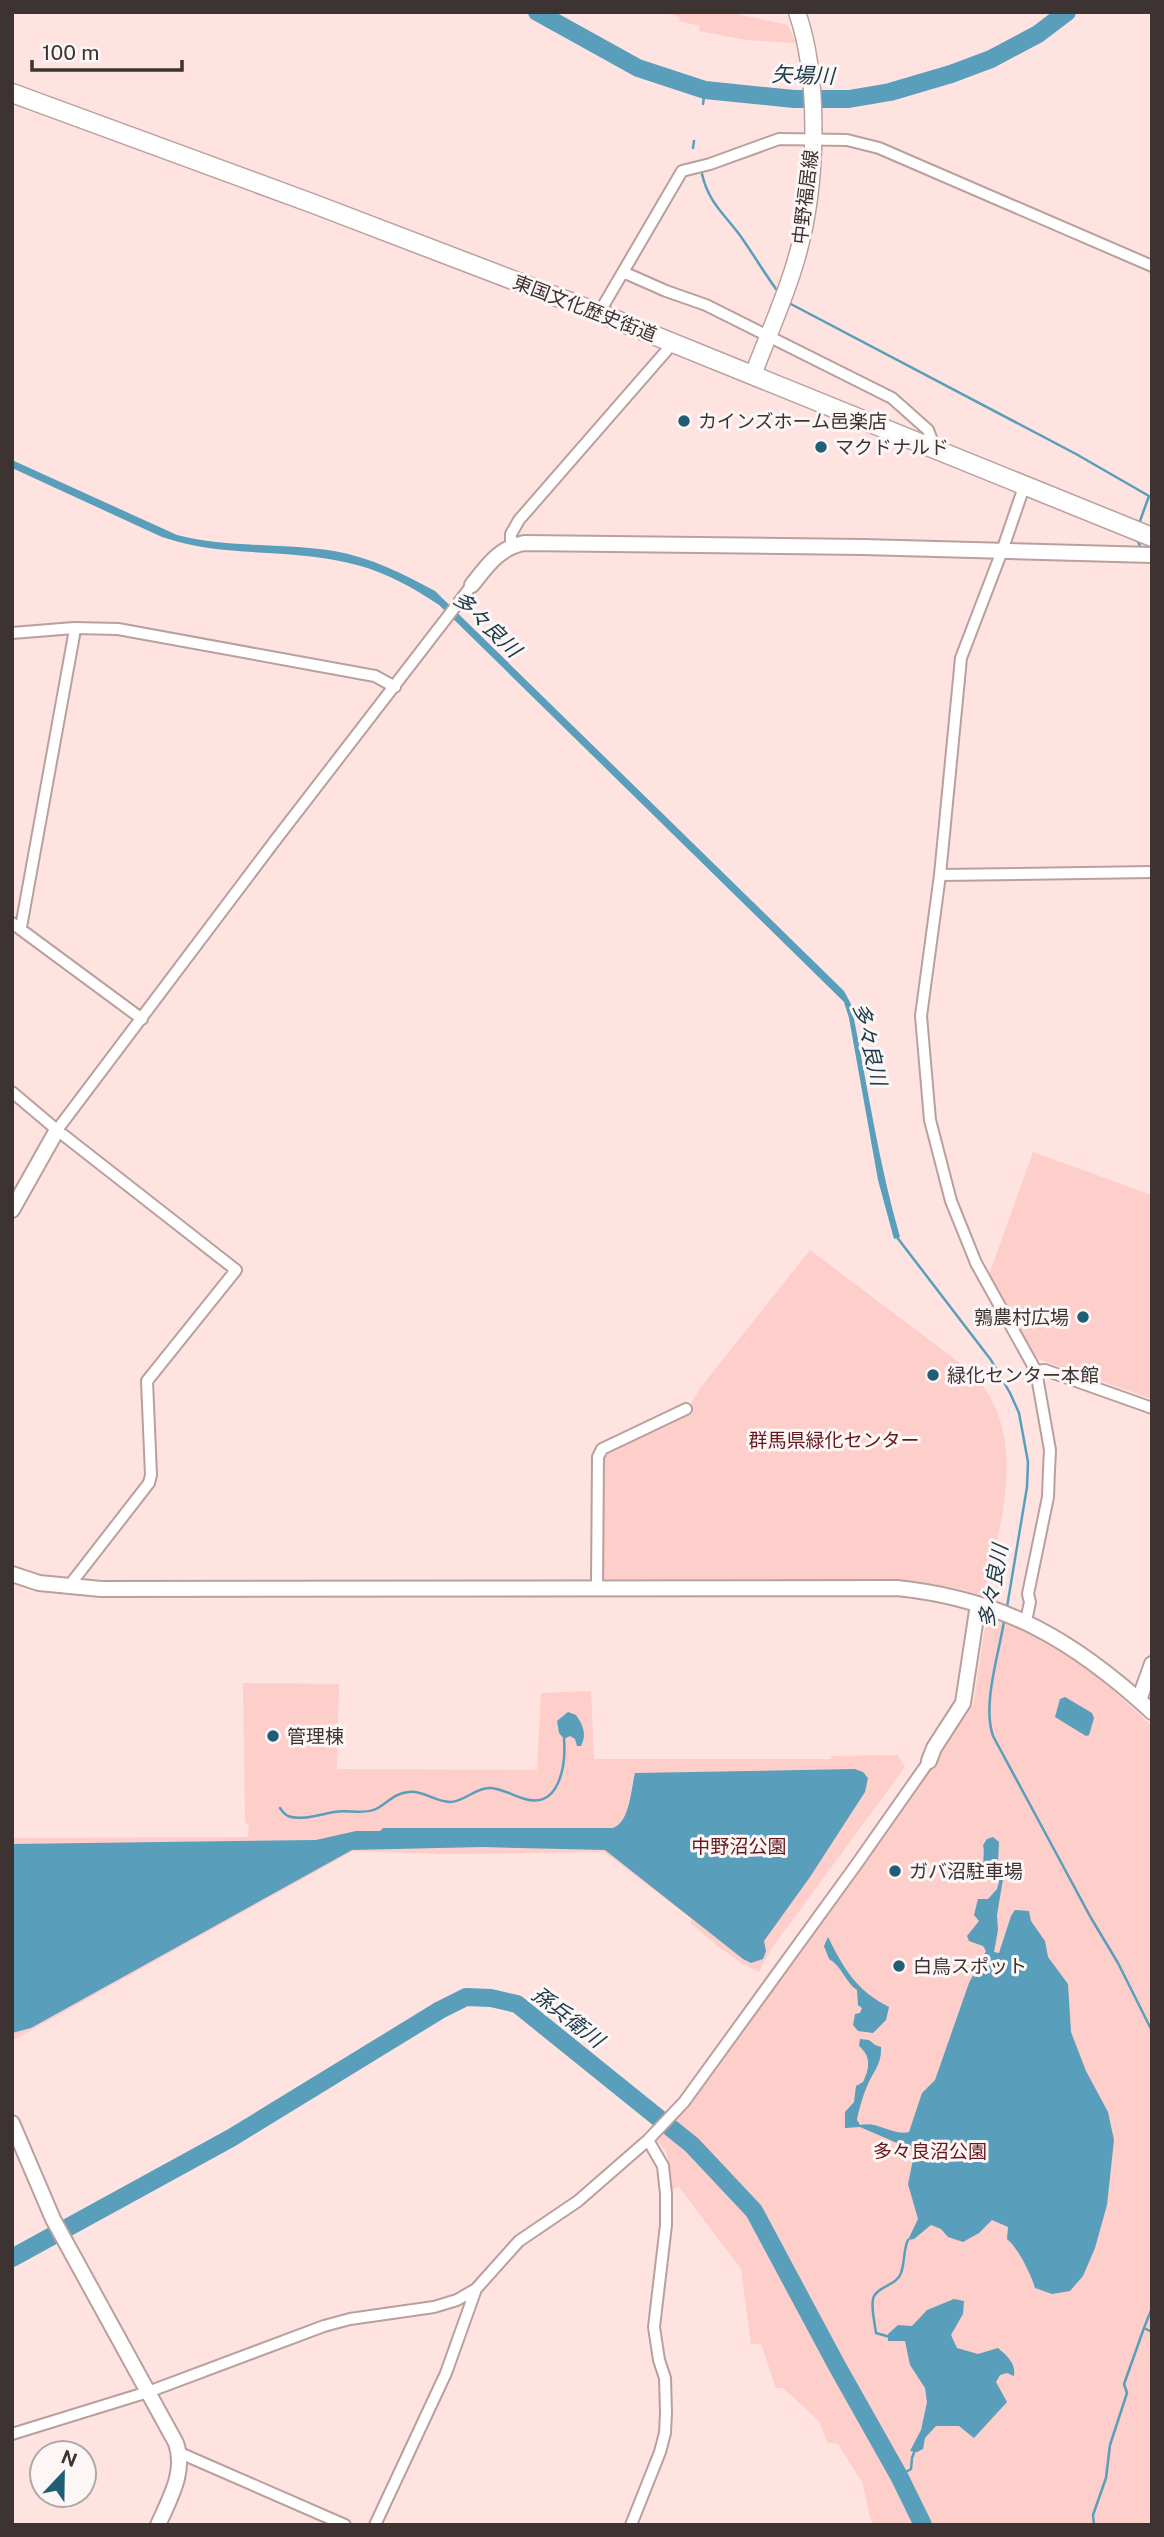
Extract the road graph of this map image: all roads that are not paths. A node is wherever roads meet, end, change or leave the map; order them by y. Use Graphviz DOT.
graph roads {
  1 [pos="797,12"];
  2 [pos="12,93"];
  3 [pos="812,136"];
  4 [pos="1152,266"];
  5 [pos="623,272"];
  6 [pos="599,313"];
  7 [pos="768,336"];
  8 [pos="674,342"];
  9 [pos="753,375"];
  10 [pos="935,448"];
  11 [pos="1025,484"];
  12 [pos="1152,537"];
  13 [pos="510,546"];
  14 [pos="1002,551"];
  15 [pos="1152,555"];
  16 [pos="467,591"];
  17 [pos="74,628"];
  18 [pos="12,633"];
  19 [pos="395,687"];
  20 [pos="1152,873"];
  21 [pos="940,875"];
  22 [pos="17,925"];
  23 [pos="142,1019"];
  24 [pos="12,1092"];
  25 [pos="57,1130"];
  26 [pos="12,1210"];
  27 [pos="1036,1371"];
  28 [pos="1152,1408"];
  29 [pos="686,1409"];
  30 [pos="12,1574"];
  31 [pos="69,1586"];
  32 [pos="597,1588"];
  33 [pos="984,1606"];
  34 [pos="1023,1620"];
  35 [pos="1152,1664"];
  36 [pos="1139,1700"];
  37 [pos="1152,1712"];
  38 [pos="929,1761"];
  39 [pos="12,2123"];
  40 [pos="651,2137"];
  41 [pos="475,2289"];
  42 [pos="148,2392"];
  43 [pos="12,2434"];
  44 [pos="180,2453"];
  45 [pos="159,2525"];
  46 [pos="345,2525"];
  47 [pos="375,2525"];
  48 [pos="631,2525"];
  1 -- 3 [label="main road, 中野福居線"];
  2 -- 6 [label="highway, 東国文化歴史街道"];
  3 -- 4 [label="street"];
  3 -- 5 [label="street"];
  3 -- 7 [label="main road, 中野福居線"];
  5 -- 6 [label="street"];
  5 -- 7 [label="street"];
  6 -- 8 [label="highway, 東国文化歴史街道"];
  7 -- 9 [label="main road, 中野福居線"];
  7 -- 10 [label="street"];
  8 -- 9 [label="highway, 東国文化歴史街道"];
  8 -- 13 [label="street"];
  9 -- 10 [label="highway, 東国文化歴史街道"];
  10 -- 11 [label="highway, 東国文化歴史街道"];
  11 -- 12 [label="highway, 東国文化歴史街道"];
  11 -- 14 [label="street"];
  13 -- 14 [label="street"];
  13 -- 16 [label="street"];
  14 -- 15 [label="street"];
  14 -- 21 [label="street"];
  16 -- 19 [label="street"];
  17 -- 18 [label="street"];
  17 -- 19 [label="street"];
  17 -- 22 [label="street"];
  19 -- 23 [label="street"];
  20 -- 21 [label="street"];
  21 -- 27 [label="street"];
  22 -- 23 [label="street"];
  23 -- 25 [label="street"];
  24 -- 25 [label="street"];
  25 -- 26 [label="street"];
  25 -- 31 [label="street"];
  27 -- 28 [label="street"];
  27 -- 34 [label="street"];
  29 -- 32 [label="street"];
  30 -- 31 [label="street"];
  31 -- 32 [label="street"];
  32 -- 33 [label="street"];
  33 -- 34 [label="street"];
  33 -- 38 [label="street"];
  34 -- 36 [label="street"];
  35 -- 36 [label="street"];
  36 -- 37 [label="street"];
  38 -- 40 [label="street"];
  39 -- 42 [label="street"];
  40 -- 41 [label="street"];
  40 -- 48 [label="street"];
  41 -- 42 [label="street"];
  41 -- 47 [label="street"];
  42 -- 43 [label="street"];
  42 -- 44 [label="street"];
  44 -- 45 [label="street"];
  44 -- 46 [label="street"];
}
